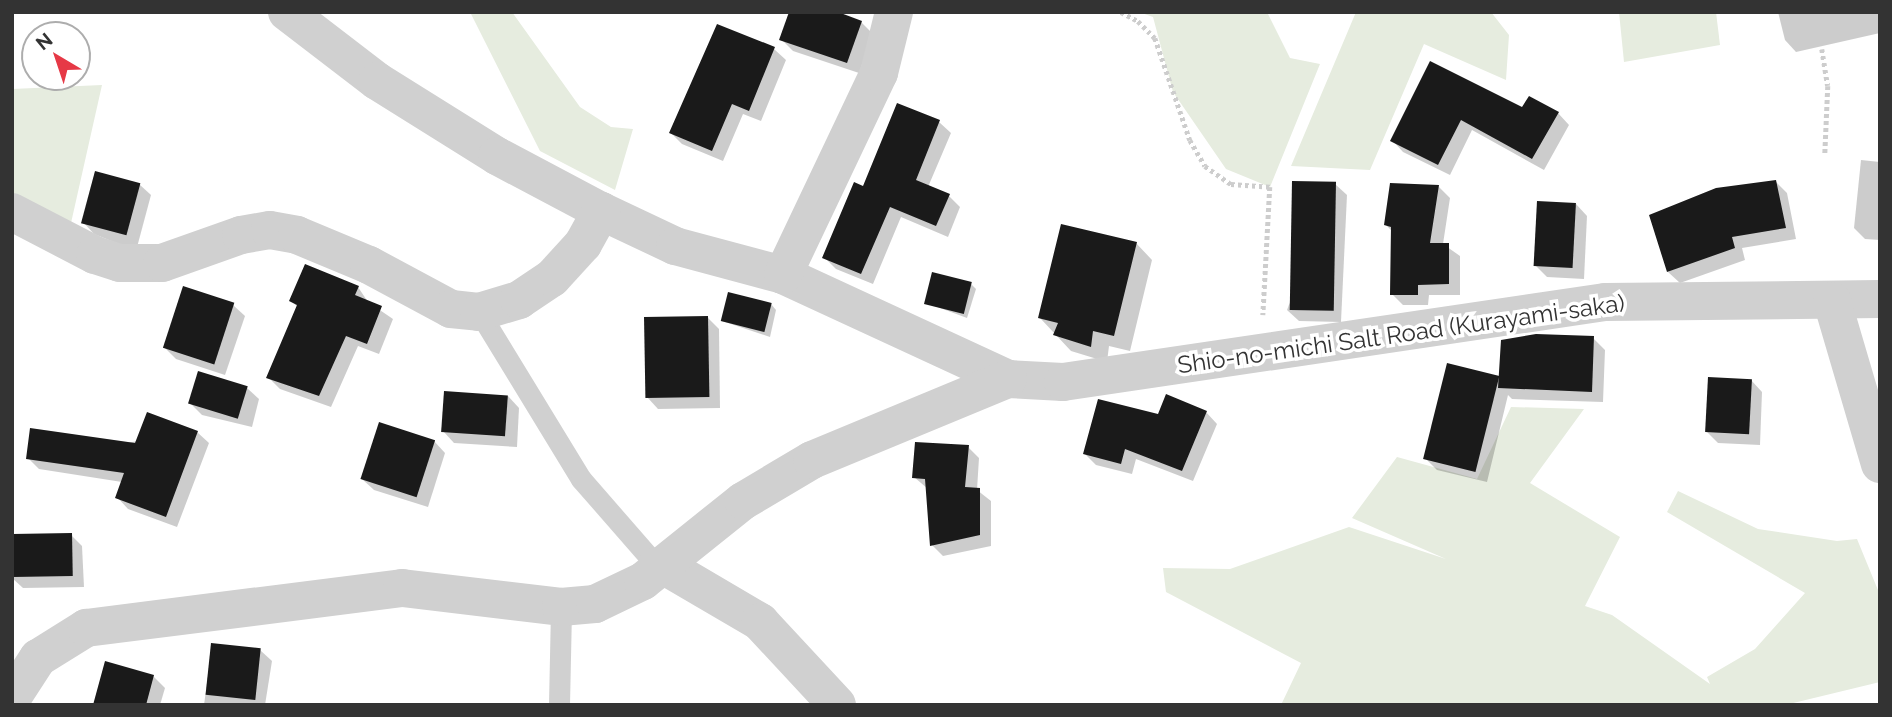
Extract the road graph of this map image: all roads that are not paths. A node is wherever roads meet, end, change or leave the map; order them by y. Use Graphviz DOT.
graph roads {
  1 [pos="287,12"];
  2 [pos="894,12"];
  3 [pos="600,211"];
  4 [pos="12,212"];
  5 [pos="783,275"];
  6 [pos="1880,299"];
  7 [pos="1832,301"];
  8 [pos="480,312"];
  9 [pos="1008,379"];
  10 [pos="1880,464"];
  11 [pos="663,565"];
  12 [pos="561,607"];
  13 [pos="12,698"];
  14 [pos="559,705"];
  15 [pos="837,705"];
  1 -- 3 [label="street"];
  2 -- 5 [label="street"];
  3 -- 5 [label="street"];
  3 -- 8 [label="street"];
  4 -- 8 [label="street"];
  5 -- 9 [label="street"];
  6 -- 7 [label="street, Shio-no-michi Salt Road (Kurayami-saka)"];
  7 -- 9 [label="street, Shio-no-michi Salt Road (Kurayami-saka)"];
  7 -- 10 [label="street"];
  8 -- 11 [label="lane"];
  9 -- 11 [label="street"];
  11 -- 12 [label="street"];
  11 -- 15 [label="street"];
  12 -- 13 [label="street"];
  12 -- 14 [label="lane"];
}
